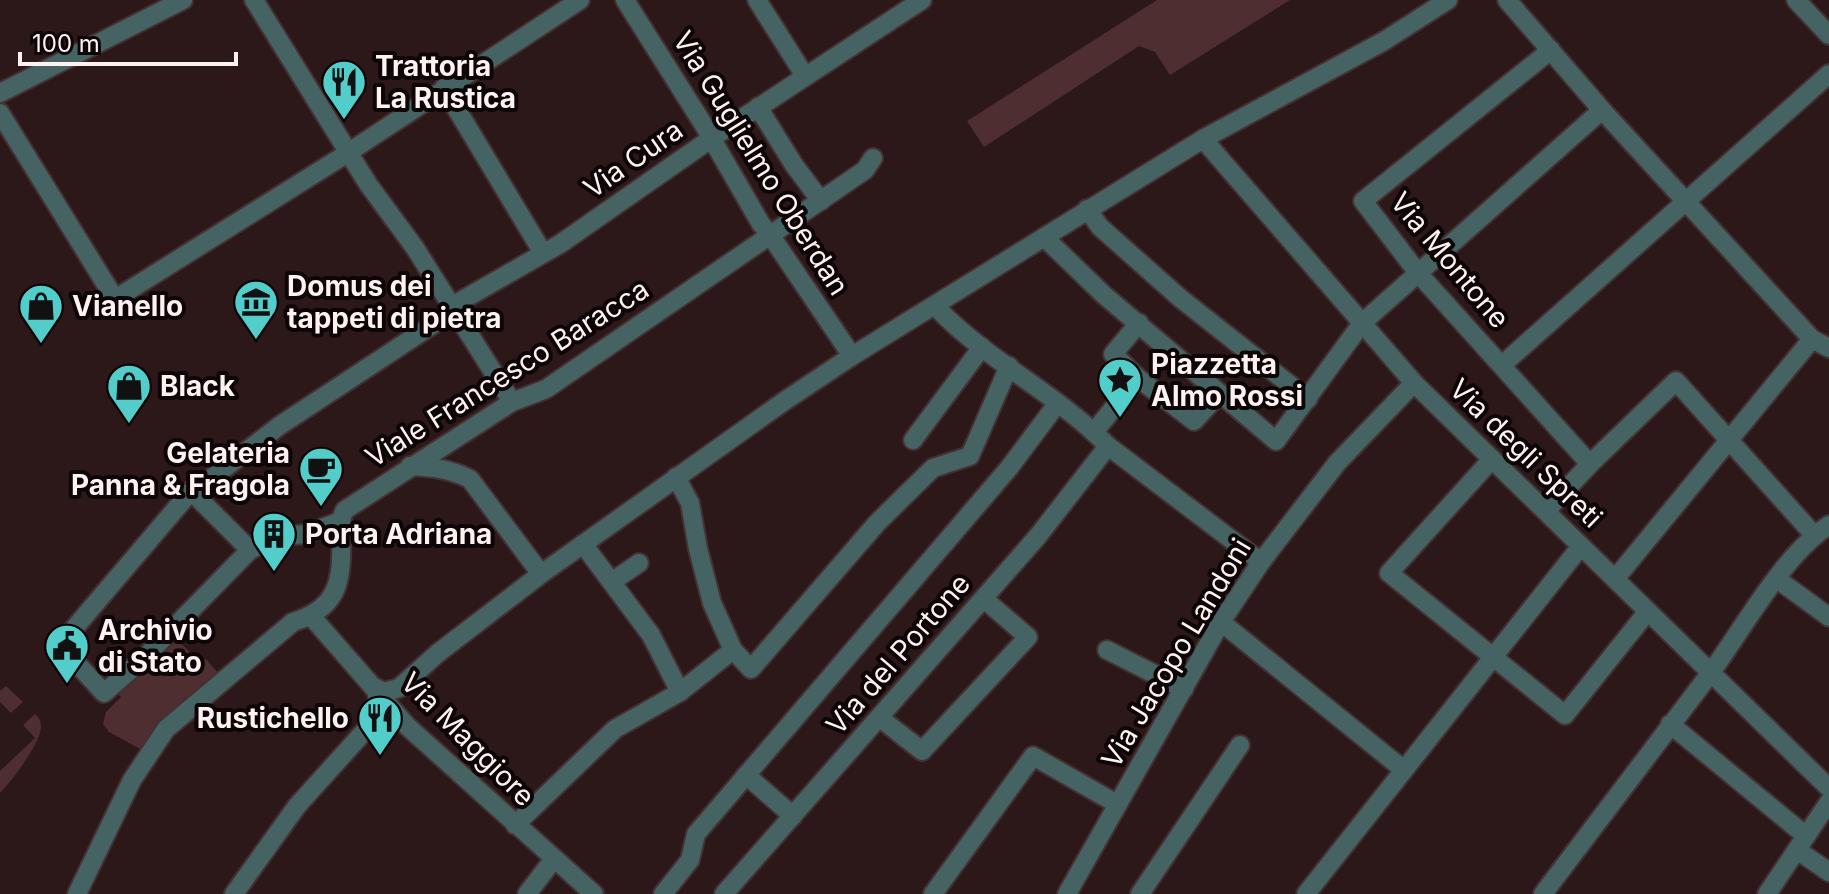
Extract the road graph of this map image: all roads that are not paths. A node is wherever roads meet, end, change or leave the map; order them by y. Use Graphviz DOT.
graph roads {
  1 [pos="183,0"];
  2 [pos="254,0"];
  3 [pos="580,0"];
  4 [pos="625,0"];
  5 [pos="757,0"];
  6 [pos="922,0"];
  7 [pos="1448,0"];
  8 [pos="1507,0"];
  9 [pos="1796,0"];
  10 [pos="1829,35"];
  11 [pos="1551,50"];
  12 [pos="1829,74"];
  13 [pos="805,76"];
  14 [pos="444,88"];
  15 [pos="0,93"];
  16 [pos="758,107"];
  17 [pos="1602,110"];
  18 [pos="0,113"];
  19 [pos="712,138"];
  20 [pos="1203,139"];
  21 [pos="348,152"];
  22 [pos="873,158"];
  23 [pos="1687,199"];
  24 [pos="821,201"];
  25 [pos="1087,209"];
  26 [pos="771,236"];
  27 [pos="1044,237"];
  28 [pos="543,253"];
  29 [pos="1418,273"];
  30 [pos="935,306"];
  31 [pos="454,308"];
  32 [pos="1139,323"];
  33 [pos="1362,323"];
  34 [pos="1821,343"];
  35 [pos="982,347"];
  36 [pos="852,356"];
  37 [pos="1502,365"];
  38 [pos="1009,366"];
  39 [pos="1138,378"];
  40 [pos="1414,383"];
  41 [pos="1219,394"];
  42 [pos="1308,399"];
  43 [pos="512,402"];
  44 [pos="1057,404"];
  45 [pos="1101,439"];
  46 [pos="913,440"];
  47 [pos="1731,440"];
  48 [pos="1492,459"];
  49 [pos="1590,464"];
  50 [pos="409,466"];
  51 [pos="213,477"];
  52 [pos="676,477"];
  53 [pos="1546,511"];
  54 [pos="341,521"];
  55 [pos="1821,530"];
  56 [pos="583,544"];
  57 [pos="1581,546"];
  58 [pos="250,550"];
  59 [pos="1261,562"];
  60 [pos="639,563"];
  61 [pos="541,574"];
  62 [pos="1615,579"];
  63 [pos="1777,579"];
  64 [pos="613,581"];
  65 [pos="984,599"];
  66 [pos="1648,611"];
  67 [pos="311,616"];
  68 [pos="1829,617"];
  69 [pos="1221,622"];
  70 [pos="733,650"];
  71 [pos="1107,650"];
  72 [pos="1492,659"];
  73 [pos="1711,672"];
  74 [pos="376,688"];
  75 [pos="399,688"];
  76 [pos="1184,689"];
  77 [pos="680,692"];
  78 [pos="880,718"];
  79 [pos="1670,724"];
  80 [pos="370,725"];
  81 [pos="407,726"];
  82 [pos="1240,745"];
  83 [pos="1404,770"];
  84 [pos="746,775"];
  85 [pos="1829,788"];
  86 [pos="1829,802"];
  87 [pos="1117,804"];
  88 [pos="793,816"];
  89 [pos="515,825"];
  90 [pos="1801,843"];
  91 [pos="553,860"];
  92 [pos="1829,872"];
  93 [pos="529,889"];
  94 [pos="77,894"];
  95 [pos="234,894"];
  96 [pos="594,894"];
  97 [pos="663,894"];
  98 [pos="724,894"];
  99 [pos="933,894"];
  100 [pos="1067,894"];
  101 [pos="1140,894"];
  102 [pos="1306,894"];
  103 [pos="1543,894"];
  104 [pos="1767,894"];
  1 -- 15 [label="street"];
  2 -- 21 [label="street"];
  3 -- 14 [label="street"];
  4 -- 19 [label="street, Via Guglielmo Oberdan"];
  5 -- 13 [label="street"];
  6 -- 13 [label="street, Via Cura"];
  7 -- 20 [label="street"];
  8 -- 11 [label="street"];
  9 -- 10 [label="street"];
  11 -- 17 [label="street"];
  11 -- 29 [label="street, Via Montone"];
  12 -- 23 [label="street"];
  13 -- 16 [label="street, Via Cura"];
  14 -- 21 [label="street"];
  14 -- 28 [label="street"];
  16 -- 19 [label="street, Via Cura"];
  16 -- 24 [label="street"];
  17 -- 23 [label="street"];
  17 -- 29 [label="street"];
  18 -- 21 [label="street"];
  19 -- 26 [label="street, Via Guglielmo Oberdan"];
  19 -- 28 [label="street, Via Cura"];
  20 -- 25 [label="street"];
  20 -- 33 [label="street, Via degli Spreti"];
  21 -- 31 [label="street"];
  22 -- 24 [label="street, Viale Francesco Baracca"];
  23 -- 34 [label="street"];
  23 -- 37 [label="street"];
  24 -- 26 [label="street, Viale Francesco Baracca"];
  25 -- 27 [label="street"];
  25 -- 42 [label="street"];
  26 -- 36 [label="street, Via Guglielmo Oberdan"];
  26 -- 43 [label="street, Viale Francesco Baracca"];
  27 -- 30 [label="street"];
  27 -- 32 [label="street"];
  28 -- 31 [label="street, Via Cura"];
  29 -- 33 [label="street"];
  29 -- 37 [label="street, Via Montone"];
  30 -- 35 [label="street"];
  30 -- 36 [label="street"];
  31 -- 43 [label="street"];
  31 -- 51 [label="street, Via Cura"];
  32 -- 39 [label="street"];
  32 -- 41 [label="street"];
  33 -- 40 [label="street, Via degli Spreti"];
  33 -- 42 [label="street"];
  34 -- 47 [label="street"];
  35 -- 38 [label="street"];
  35 -- 46 [label="street"];
  36 -- 52 [label="street"];
  37 -- 49 [label="street, Via Montone"];
  38 -- 44 [label="street"];
  38 -- 70 [label="street"];
  39 -- 41 [label="street"];
  39 -- 45 [label="street, Via del Portone"];
  40 -- 48 [label="street, Via degli Spreti"];
  40 -- 59 [label="street, Via Jacopo Landoni"];
  41 -- 42 [label="street"];
  43 -- 50 [label="street, Viale Francesco Baracca"];
  44 -- 45 [label="street"];
  44 -- 84 [label="street"];
  45 -- 59 [label="street"];
  45 -- 65 [label="street, Via del Portone"];
  47 -- 49 [label="street"];
  47 -- 55 [label="street"];
  47 -- 62 [label="street"];
  48 -- 53 [label="street, Via degli Spreti"];
  48 -- 72 [label="street"];
  49 -- 53 [label="street"];
  50 -- 54 [label="street, Viale Francesco Baracca"];
  50 -- 61 [label="street"];
  52 -- 56 [label="street"];
  52 -- 70 [label="street"];
  53 -- 57 [label="street, Via degli Spreti"];
  54 -- 58 [label="street"];
  54 -- 67 [label="street"];
  55 -- 63 [label="street"];
  56 -- 61 [label="street"];
  56 -- 64 [label="street"];
  57 -- 62 [label="street, Via degli Spreti"];
  57 -- 72 [label="street"];
  58 -- 58 [label="street"];
  59 -- 69 [label="street, Via Jacopo Landoni"];
  60 -- 64 [label="street"];
  61 -- 75 [label="street"];
  62 -- 66 [label="street, Via degli Spreti"];
  63 -- 68 [label="street"];
  63 -- 73 [label="street"];
  64 -- 77 [label="street"];
  65 -- 78 [label="street, Via del Portone"];
  65 -- 78 [label="street"];
  66 -- 72 [label="street"];
  66 -- 73 [label="street, Via degli Spreti"];
  67 -- 74 [label="street, Via Maggiore"];
  67 -- 94 [label="street"];
  69 -- 76 [label="street, Via Jacopo Landoni"];
  69 -- 83 [label="street"];
  70 -- 77 [label="street"];
  71 -- 76 [label="street"];
  72 -- 83 [label="street"];
  73 -- 79 [label="street"];
  73 -- 85 [label="street, Via degli Spreti"];
  74 -- 75 [label="street"];
  74 -- 80 [label="street"];
  74 -- 81 [label="street, Via Maggiore"];
  75 -- 81 [label="street"];
  76 -- 87 [label="street, Via Jacopo Landoni"];
  77 -- 89 [label="street"];
  78 -- 88 [label="street, Via del Portone"];
  79 -- 90 [label="street"];
  79 -- 103 [label="street"];
  80 -- 81 [label="street"];
  80 -- 95 [label="street"];
  81 -- 89 [label="street, Via Maggiore"];
  82 -- 101 [label="street"];
  83 -- 102 [label="street"];
  84 -- 88 [label="street"];
  84 -- 97 [label="street"];
  86 -- 90 [label="street"];
  87 -- 99 [label="street"];
  87 -- 100 [label="street, Via Jacopo Landoni"];
  88 -- 98 [label="street, Via del Portone"];
  89 -- 91 [label="street, Via Maggiore"];
  90 -- 92 [label="street"];
  90 -- 104 [label="street"];
  91 -- 93 [label="street"];
  91 -- 96 [label="street, Via Maggiore"];
}
